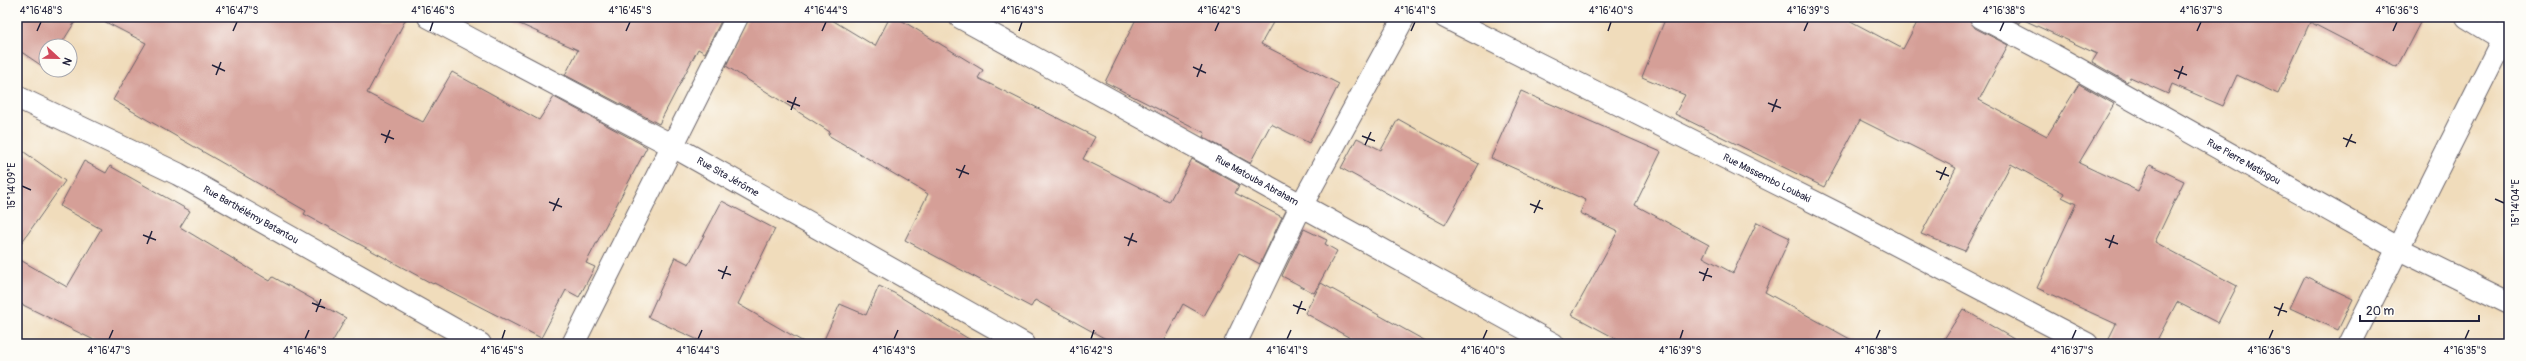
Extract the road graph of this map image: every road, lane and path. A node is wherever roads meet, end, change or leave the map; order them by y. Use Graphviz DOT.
graph roads {
  1 [pos="429,17"];
  2 [pos="737,17"];
  3 [pos="960,17"];
  4 [pos="1404,17"];
  5 [pos="1445,17"];
  6 [pos="1981,17"];
  7 [pos="2467,17"];
  8 [pos="2506,33"];
  9 [pos="17,97"];
  10 [pos="671,145"];
  11 [pos="1301,206"];
  12 [pos="2399,249"];
  13 [pos="2509,303"];
  14 [pos="480,344"];
  15 [pos="573,344"];
  16 [pos="1024,344"];
  17 [pos="1235,344"];
  18 [pos="1553,344"];
  19 [pos="2087,344"];
  20 [pos="2350,344"];
  1 -- 10 [label="street, Rue Sita Jérôme"];
  2 -- 10 [label="street"];
  3 -- 11 [label="street, Rue Matouba Abraham"];
  4 -- 11 [label="street"];
  5 -- 19 [label="street, Rue Massembo Loubaki"];
  6 -- 12 [label="street, Rue Pierre Matingou"];
  7 -- 8 [label="street"];
  8 -- 12 [label="street"];
  9 -- 14 [label="street, Rue Barthélémy Batantou"];
  10 -- 15 [label="street"];
  10 -- 16 [label="street, Rue Sita Jérôme"];
  11 -- 17 [label="street"];
  11 -- 18 [label="street, Rue Matouba Abraham"];
  12 -- 13 [label="street, Rue Pierre Matingou"];
  12 -- 20 [label="street"];
}
